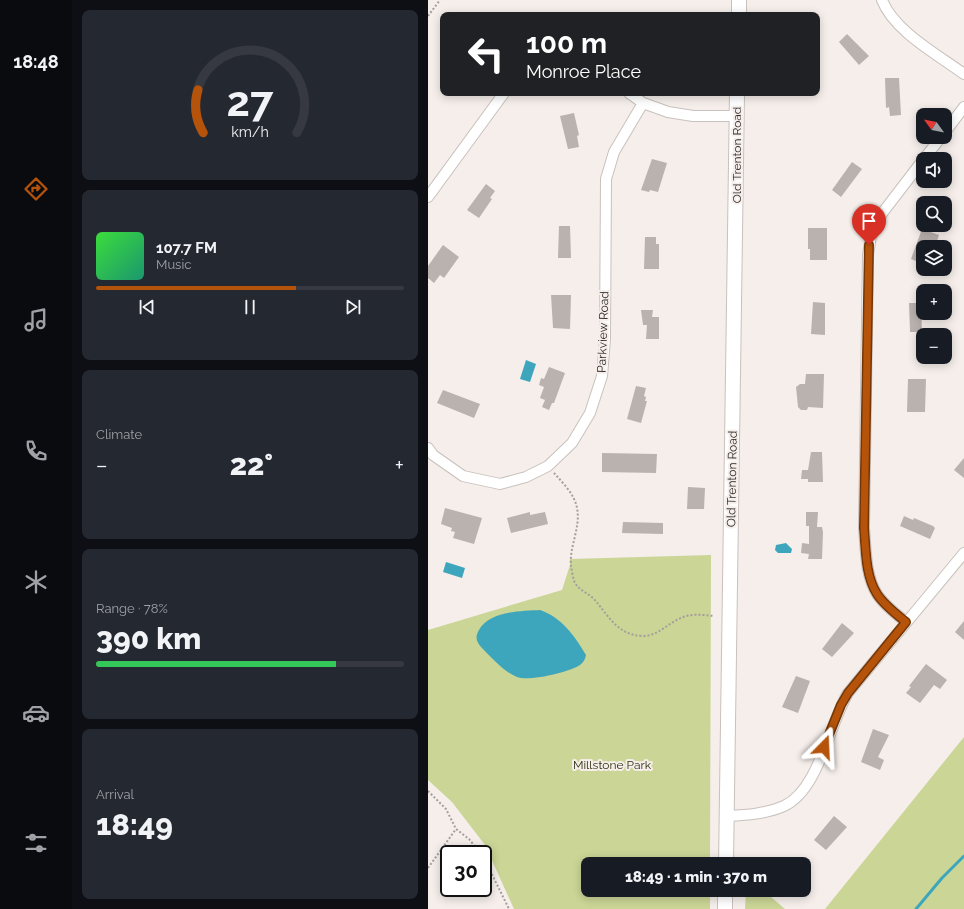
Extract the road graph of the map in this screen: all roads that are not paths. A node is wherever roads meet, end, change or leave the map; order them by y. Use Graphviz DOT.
graph roads {
  1 [pos="739,0"];
  2 [pos="882,0"];
  3 [pos="739,12"];
  4 [pos="964,74"];
  5 [pos="502,96"];
  6 [pos="633,96"];
  7 [pos="737,96"];
  8 [pos="643,103"];
  9 [pos="964,107"];
  10 [pos="737,116"];
  11 [pos="952,123"];
  12 [pos="936,144"];
  13 [pos="929,152"];
  14 [pos="916,169"];
  15 [pos="428,197"];
  16 [pos="428,448"];
  17 [pos="964,553"];
  18 [pos="906,622"];
  19 [pos="727,816"];
  20 [pos="726,857"];
  21 [pos="725,897"];
  22 [pos="725,909"];
  1 -- 3 [label="main road"];
  2 -- 4 [label="street"];
  5 -- 15 [label="street"];
  6 -- 8 [label="street"];
  7 -- 10 [label="main road, Old Trenton Road"];
  8 -- 10 [label="street"];
  8 -- 16 [label="street, Parkview Road"];
  9 -- 11 [label="street"];
  10 -- 19 [label="main road, Old Trenton Road"];
  12 -- 13 [label="street"];
  14 -- 18 [label="street"];
  17 -- 18 [label="street"];
  18 -- 19 [label="street"];
  19 -- 20 [label="main road, Old Trenton Road"];
  21 -- 22 [label="main road"];
}
